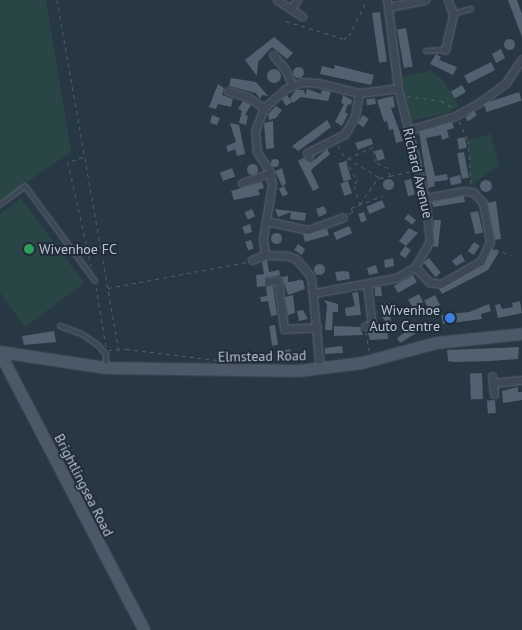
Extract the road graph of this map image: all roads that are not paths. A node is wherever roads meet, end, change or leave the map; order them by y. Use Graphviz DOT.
graph roads {
  1 [pos="277,0"];
  2 [pos="297,0"];
  3 [pos="424,0"];
  4 [pos="448,0"];
  5 [pos="387,4"];
  6 [pos="291,9"];
  7 [pos="471,9"];
  8 [pos="453,14"];
  9 [pos="302,16"];
  10 [pos="445,50"];
  11 [pos="426,51"];
  12 [pos="272,55"];
  13 [pos="522,59"];
  14 [pos="514,73"];
  15 [pos="522,78"];
  16 [pos="292,85"];
  17 [pos="398,88"];
  18 [pos="228,91"];
  19 [pos="359,94"];
  20 [pos="264,108"];
  21 [pos="409,130"];
  22 [pos="309,158"];
  23 [pos="270,173"];
  24 [pos="242,182"];
  25 [pos="424,198"];
  26 [pos="0,205"];
  27 [pos="343,217"];
  28 [pos="266,221"];
  29 [pos="265,255"];
  30 [pos="252,260"];
  31 [pos="415,267"];
  32 [pos="95,281"];
  33 [pos="268,282"];
  34 [pos="366,286"];
  35 [pos="314,293"];
  36 [pos="60,326"];
  37 [pos="365,326"];
  38 [pos="316,327"];
  39 [pos="522,334"];
  40 [pos="0,353"];
  41 [pos="106,368"];
  42 [pos="320,369"];
  43 [pos="522,380"];
  44 [pos="494,394"];
  45 [pos="144,630"];
  1 -- 6 [label="street"];
  2 -- 6 [label="street"];
  3 -- 5 [label="street"];
  4 -- 8 [label="street"];
  5 -- 17 [label="street, Richard Avenue"];
  6 -- 9 [label="street"];
  7 -- 8 [label="lane"];
  8 -- 10 [label="street"];
  10 -- 11 [label="lane"];
  12 -- 16 [label="street"];
  13 -- 14 [label="street"];
  14 -- 15 [label="street"];
  14 -- 21 [label="street"];
  16 -- 19 [label="street"];
  16 -- 20 [label="street"];
  17 -- 19 [label="street"];
  17 -- 21 [label="street, Richard Avenue"];
  18 -- 20 [label="street"];
  19 -- 22 [label="street"];
  20 -- 23 [label="street"];
  21 -- 25 [label="street, Richard Avenue"];
  23 -- 24 [label="street"];
  23 -- 28 [label="street"];
  25 -- 31 [label="street, Richard Avenue"];
  25 -- 31 [label="street"];
  26 -- 32 [label="lane"];
  27 -- 28 [label="street"];
  28 -- 29 [label="street"];
  29 -- 30 [label="street"];
  29 -- 35 [label="street"];
  31 -- 34 [label="street"];
  33 -- 38 [label="street"];
  34 -- 35 [label="street"];
  34 -- 37 [label="street"];
  35 -- 38 [label="street"];
  36 -- 41 [label="lane"];
  38 -- 42 [label="street"];
  39 -- 42 [label="street, Elmstead Road"];
  40 -- 41 [label="street, Elmstead Road"];
  40 -- 45 [label="street, Brightlingsea Road"];
  41 -- 42 [label="street, Elmstead Road"];
  43 -- 44 [label="street"];
}
